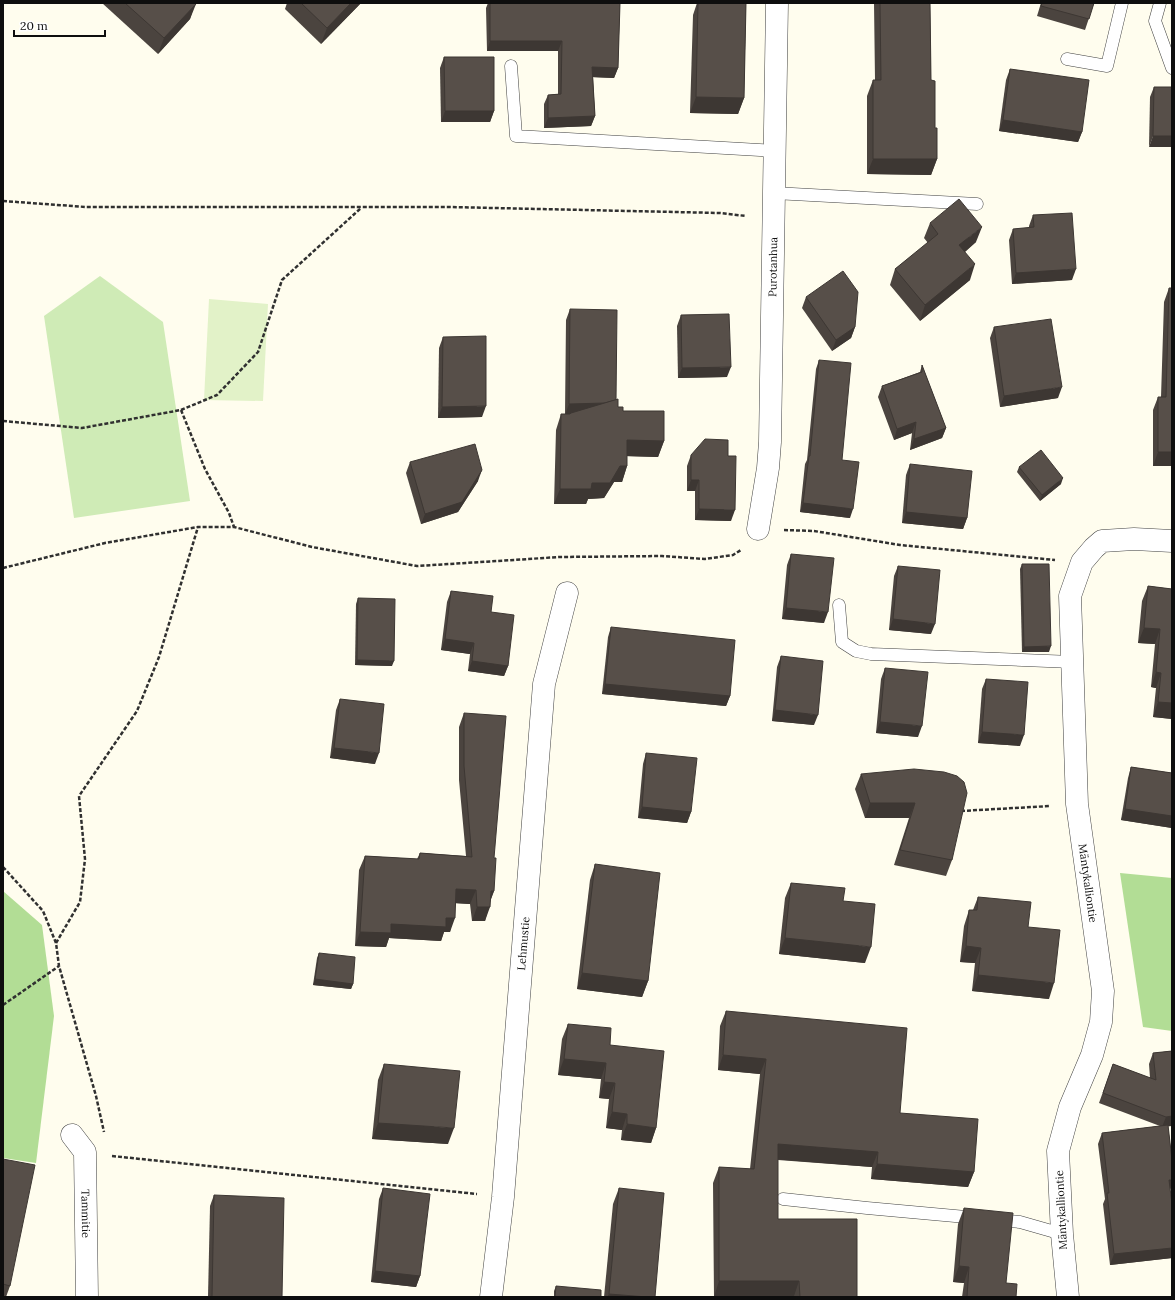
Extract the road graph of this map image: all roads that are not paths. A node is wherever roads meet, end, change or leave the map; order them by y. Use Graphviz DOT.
graph roads {
  1 [pos="777,3"];
  2 [pos="1122,3"];
  3 [pos="1160,3"];
  4 [pos="1067,59"];
  5 [pos="512,66"];
  6 [pos="1172,68"];
  7 [pos="775,151"];
  8 [pos="774,193"];
  9 [pos="977,204"];
  10 [pos="758,529"];
  11 [pos="1172,541"];
  12 [pos="567,593"];
  13 [pos="840,605"];
  14 [pos="1073,662"];
  15 [pos="72,1135"];
  16 [pos="783,1199"];
  17 [pos="1062,1234"];
  18 [pos="86,1297"];
  19 [pos="492,1297"];
  20 [pos="1068,1297"];
  1 -- 7 [label="street, Purotanhua"];
  2 -- 4 [label="lane"];
  3 -- 6 [label="lane"];
  5 -- 7 [label="lane"];
  7 -- 8 [label="street, Purotanhua"];
  8 -- 9 [label="lane"];
  8 -- 10 [label="street, Purotanhua"];
  11 -- 14 [label="street, Mäntykalliontie"];
  12 -- 19 [label="street, Lehmustie"];
  13 -- 14 [label="lane"];
  14 -- 17 [label="street, Mäntykalliontie"];
  15 -- 18 [label="street, Tammitie"];
  16 -- 17 [label="lane"];
  17 -- 20 [label="street, Mäntykalliontie"];
}
